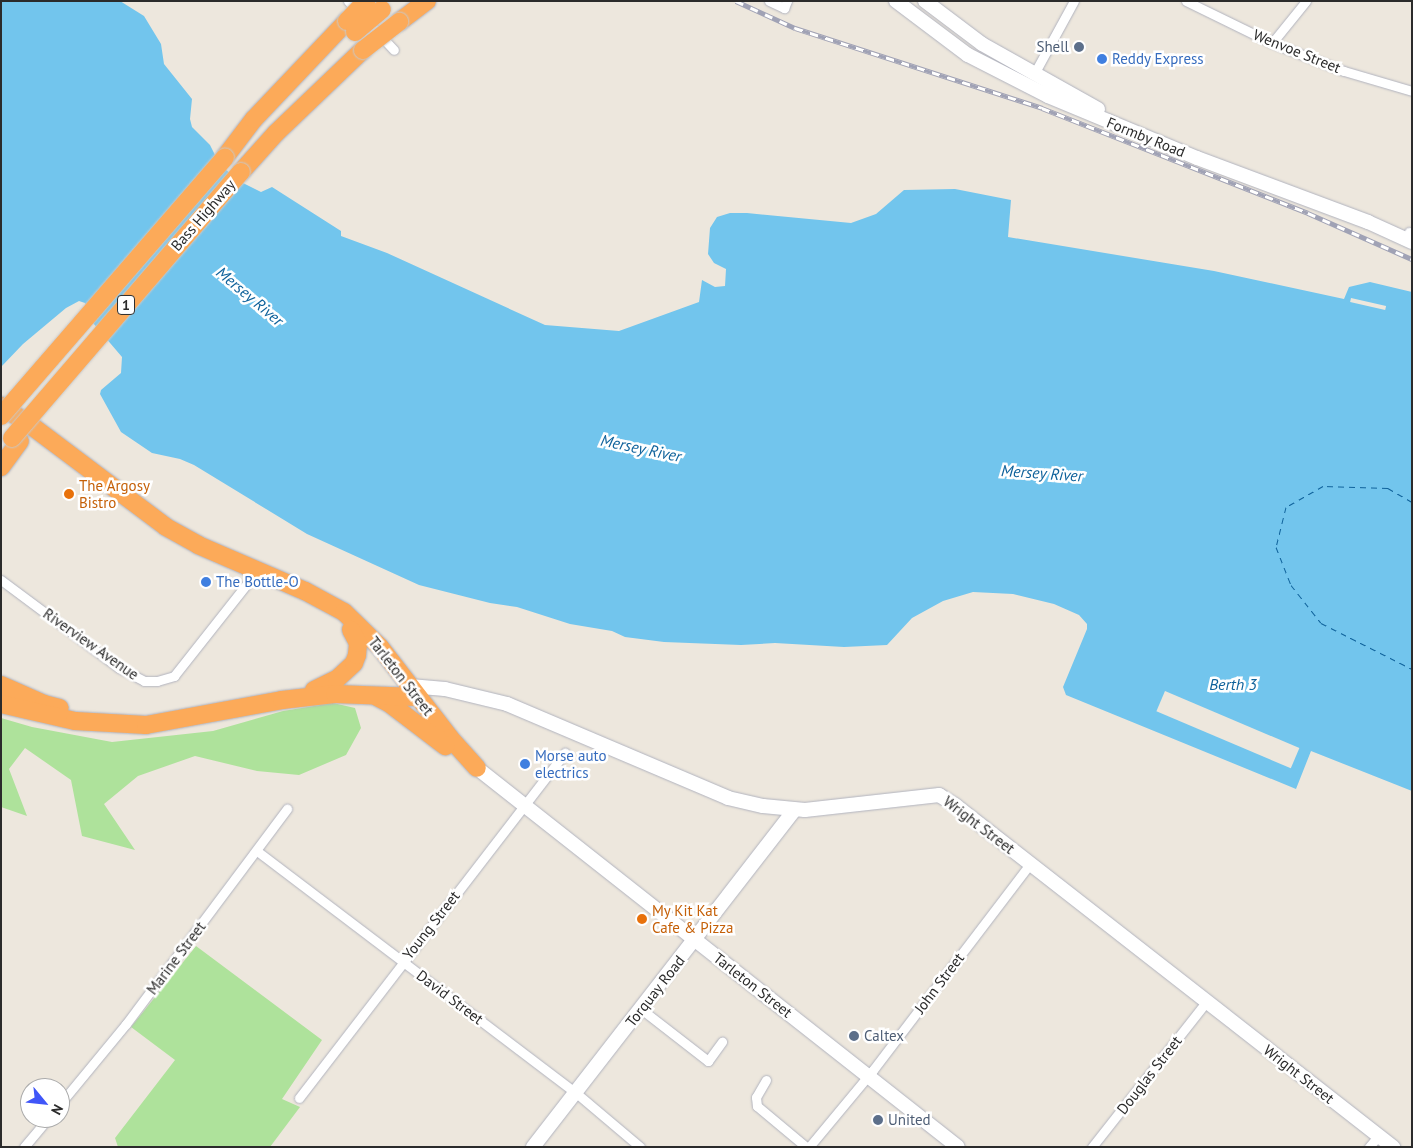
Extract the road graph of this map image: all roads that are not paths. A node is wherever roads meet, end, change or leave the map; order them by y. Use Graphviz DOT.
graph roads {
  1 [pos="348,1"];
  2 [pos="769,1"];
  3 [pos="896,1"];
  4 [pos="924,1"];
  5 [pos="1074,1"];
  6 [pos="1186,1"];
  7 [pos="1306,1"];
  8 [pos="426,3"];
  9 [pos="379,4"];
  10 [pos="785,4"];
  11 [pos="1272,43"];
  12 [pos="394,50"];
  13 [pos="1000,55"];
  14 [pos="1034,74"];
  15 [pos="1020,82"];
  16 [pos="1412,91"];
  17 [pos="1411,235"];
  18 [pos="6,412"];
  19 [pos="11,443"];
  20 [pos="1,467"];
  21 [pos="257,571"];
  22 [pos="1,580"];
  23 [pos="315,597"];
  24 [pos="351,630"];
  25 [pos="1,685"];
  26 [pos="314,690"];
  27 [pos="407,692"];
  28 [pos="374,696"];
  29 [pos="282,700"];
  30 [pos="1,704"];
  31 [pos="214,714"];
  32 [pos="445,746"];
  33 [pos="564,752"];
  34 [pos="477,768"];
  35 [pos="524,805"];
  36 [pos="287,809"];
  37 [pos="794,810"];
  38 [pos="257,851"];
  39 [pos="1030,864"];
  40 [pos="696,939"];
  41 [pos="403,960"];
  42 [pos="1206,1002"];
  43 [pos="641,1010"];
  44 [pos="722,1042"];
  45 [pos="868,1076"];
  46 [pos="766,1080"];
  47 [pos="70,1092"];
  48 [pos="575,1092"];
  49 [pos="299,1098"];
  50 [pos="40,1128"];
  51 [pos="1378,1135"];
  52 [pos="24,1147"];
  53 [pos="533,1147"];
  54 [pos="640,1147"];
  55 [pos="808,1147"];
  56 [pos="958,1147"];
  57 [pos="1092,1147"];
  58 [pos="1370,1147"];
  59 [pos="1394,1147"];
  1 -- 12 [label="street"];
  2 -- 10 [label="street"];
  3 -- 15 [label="main road, Formby Road"];
  4 -- 13 [label="main road, Formby Road"];
  5 -- 14 [label="street"];
  6 -- 11 [label="street, Wenvoe Street"];
  7 -- 11 [label="street"];
  8 -- 19 [label="highway, Bass Highway / 1, bridge"];
  9 -- 18 [label="highway, Bass Highway / 1, bridge"];
  11 -- 16 [label="street, Wenvoe Street"];
  13 -- 14 [label="main road, Formby Road"];
  13 -- 15 [label="main road"];
  14 -- 17 [label="main road, Formby Road"];
  15 -- 17 [label="main road, Formby Road"];
  18 -- 21 [label="highway, Tarleton Street"];
  19 -- 20 [label="highway, Bass Highway"];
  21 -- 22 [label="street, Riverview Avenue"];
  21 -- 23 [label="highway, Tarleton Street"];
  23 -- 24 [label="highway, Tarleton Street"];
  23 -- 27 [label="highway, Tarleton Street"];
  24 -- 26 [label="highway"];
  24 -- 27 [label="highway, Tarleton Street"];
  25 -- 31 [label="highway"];
  26 -- 27 [label="highway"];
  26 -- 29 [label="highway"];
  27 -- 28 [label="highway"];
  27 -- 32 [label="highway, Tarleton Street"];
  27 -- 34 [label="highway, Tarleton Street"];
  27 -- 37 [label="main road, Wright Street"];
  28 -- 29 [label="highway"];
  28 -- 32 [label="highway"];
  29 -- 31 [label="highway"];
  30 -- 31 [label="highway"];
  32 -- 34 [label="highway, Tarleton Street"];
  33 -- 35 [label="street, Young Street"];
  34 -- 35 [label="main road, Tarleton Street"];
  35 -- 40 [label="main road, Tarleton Street"];
  35 -- 41 [label="street, Young Street"];
  36 -- 38 [label="street, Marine Street"];
  37 -- 39 [label="main road, Wright Street"];
  37 -- 40 [label="main road, Torquay Road"];
  38 -- 41 [label="street, David Street"];
  38 -- 47 [label="street, Marine Street"];
  39 -- 42 [label="main road, Wright Street"];
  39 -- 45 [label="street, John Street"];
  40 -- 43 [label="main road, Torquay Road"];
  40 -- 45 [label="main road, Tarleton Street"];
  41 -- 48 [label="street, David Street"];
  41 -- 49 [label="street, Young Street"];
  42 -- 51 [label="main road, Wright Street"];
  42 -- 57 [label="street, Douglas Street"];
  43 -- 44 [label="street"];
  43 -- 48 [label="main road, Torquay Road"];
  45 -- 55 [label="street, John Street"];
  45 -- 56 [label="main road, Tarleton Street"];
  46 -- 55 [label="street"];
  48 -- 53 [label="main road, Torquay Road"];
  48 -- 54 [label="street, David Street"];
  50 -- 52 [label="street"];
  51 -- 58 [label="street"];
  51 -- 59 [label="main road, Wright Street"];
}
